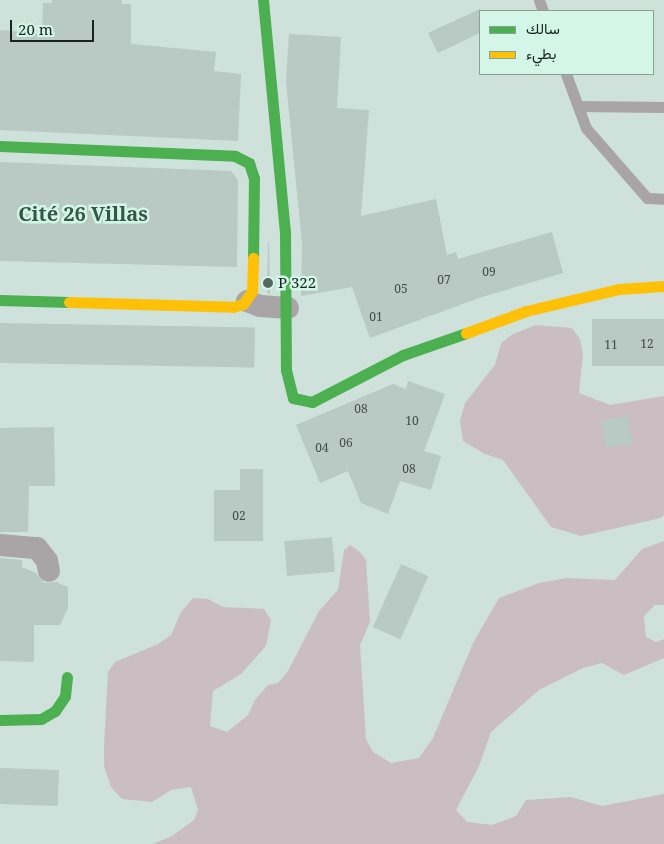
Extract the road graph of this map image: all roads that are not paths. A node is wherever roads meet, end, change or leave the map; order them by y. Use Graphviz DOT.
graph roads {
  1 [pos="263,0"];
  2 [pos="566,75"];
  3 [pos="578,106"];
  4 [pos="664,107"];
  5 [pos="0,146"];
  6 [pos="664,199"];
  7 [pos="664,286"];
  8 [pos="0,300"];
  9 [pos="247,301"];
  10 [pos="288,308"];
  11 [pos="0,545"];
  12 [pos="48,571"];
  13 [pos="67,677"];
  14 [pos="0,720"];
  1 -- 10 [label="street"];
  2 -- 3 [label="lane"];
  3 -- 4 [label="lane"];
  3 -- 6 [label="lane"];
  5 -- 9 [label="street"];
  7 -- 10 [label="street"];
  8 -- 9 [label="street"];
  9 -- 10 [label="street"];
  11 -- 12 [label="street"];
  13 -- 14 [label="street"];
}
